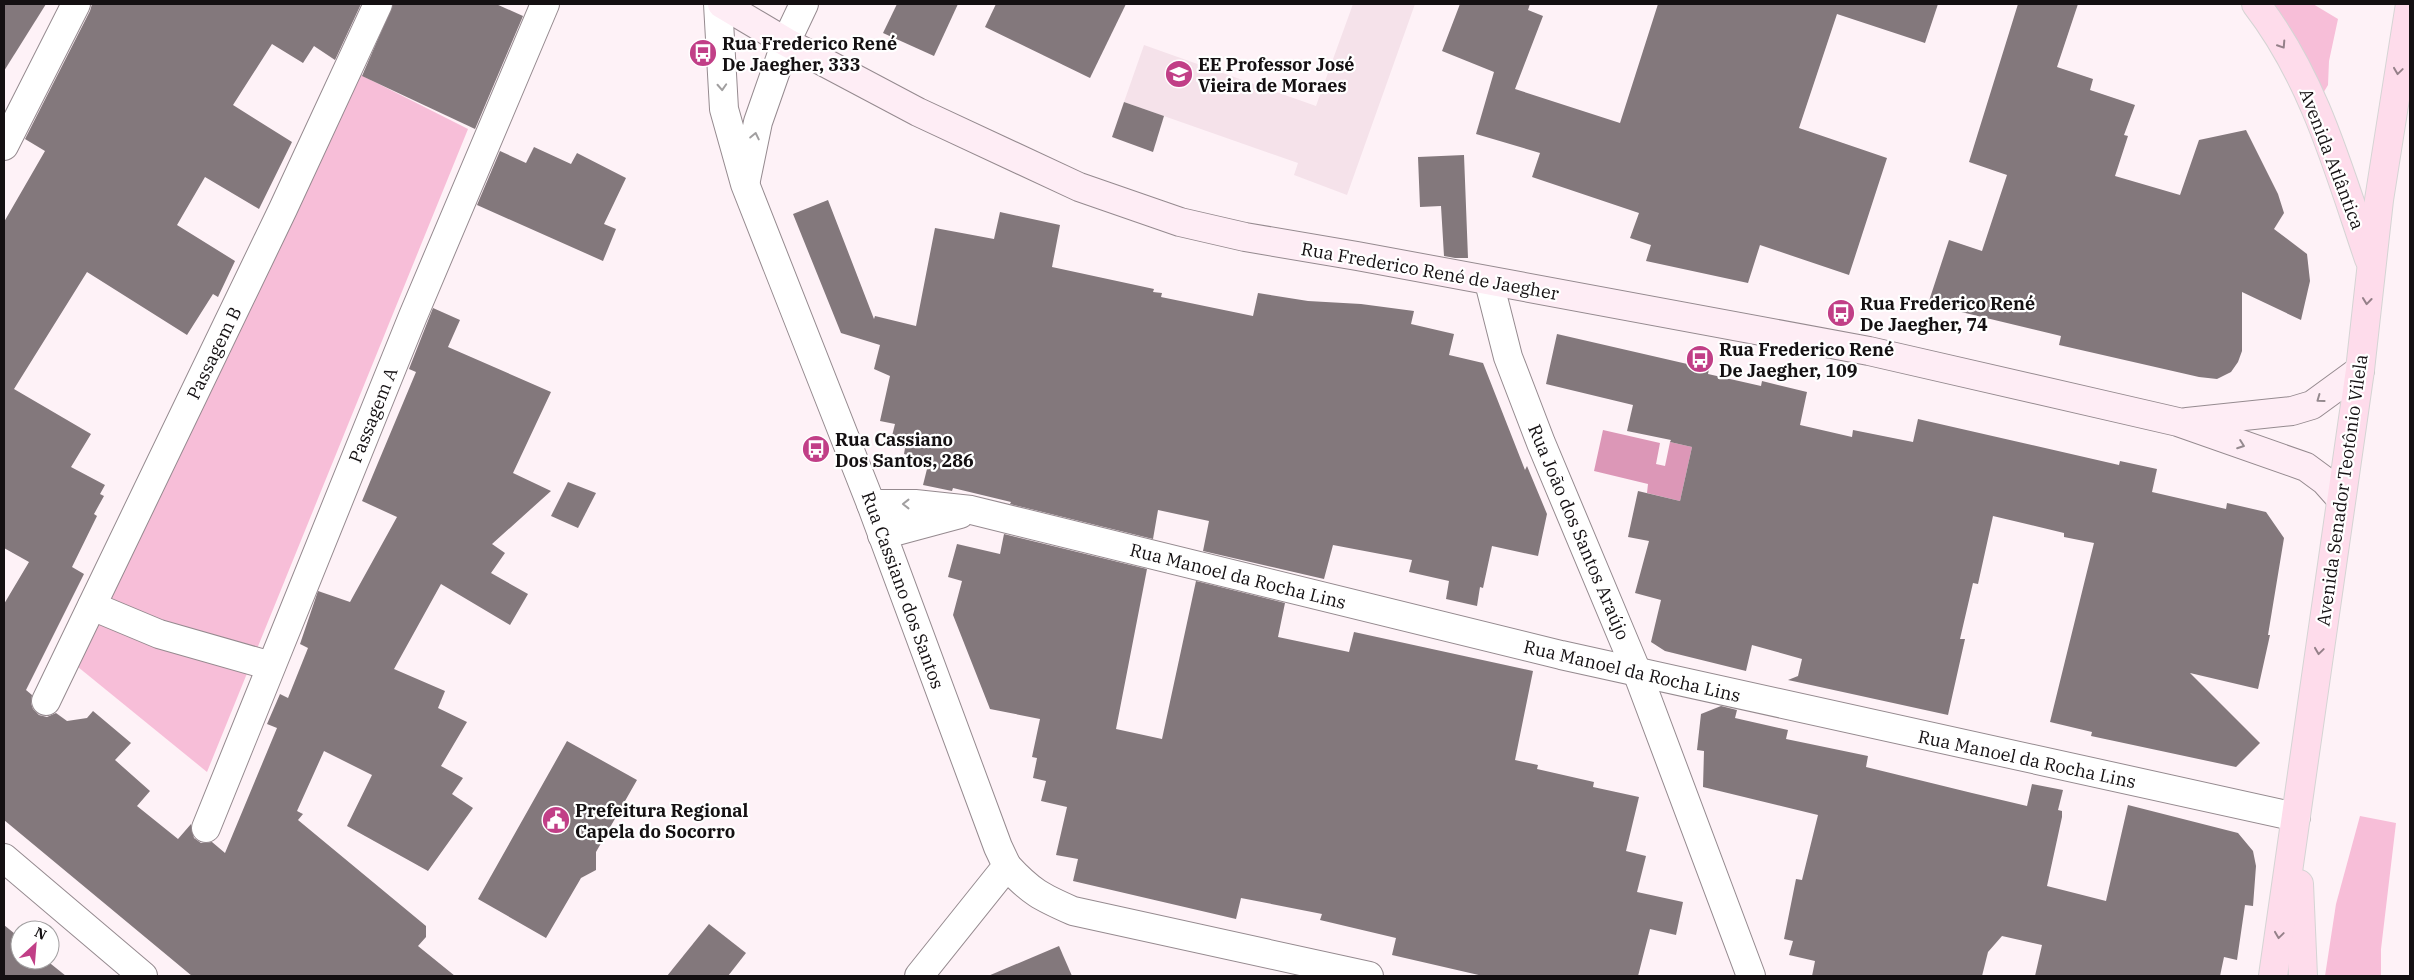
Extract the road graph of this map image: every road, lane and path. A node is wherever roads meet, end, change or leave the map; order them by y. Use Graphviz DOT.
graph roads {
  1 [pos="76,4"];
  2 [pos="378,4"];
  3 [pos="545,4"];
  4 [pos="718,4"];
  5 [pos="722,4"];
  6 [pos="804,4"];
  7 [pos="2256,4"];
  8 [pos="2410,4"];
  9 [pos="786,42"];
  10 [pos="4,146"];
  11 [pos="745,184"];
  12 [pos="2371,266"];
  13 [pos="1489,282"];
  14 [pos="2360,370"];
  15 [pos="2178,422"];
  16 [pos="2341,499"];
  17 [pos="871,504"];
  18 [pos="972,510"];
  19 [pos="882,535"];
  20 [pos="92,606"];
  21 [pos="271,666"];
  22 [pos="1637,672"];
  23 [pos="46,700"];
  24 [pos="2296,817"];
  25 [pos="206,828"];
  26 [pos="4,858"];
  27 [pos="1007,866"];
  28 [pos="143,976"];
  29 [pos="920,976"];
  30 [pos="1369,976"];
  31 [pos="1752,976"];
  32 [pos="2274,976"];
  33 [pos="2304,976"];
  1 -- 10 [label="street"];
  2 -- 20 [label="street, Passagem B"];
  3 -- 21 [label="street, Passagem A"];
  4 -- 11 [label="street, Rua Cassiano dos Santos, one-way"];
  5 -- 9 [label="main road, Rua Frederico René de Jaegher"];
  6 -- 9 [label="street"];
  7 -- 12 [label="main road, Avenida Atlântica, one-way"];
  8 -- 12 [label="main road, Avenida Senador Teotônio Vilela, one-way"];
  11 -- 9 [label="street, one-way"];
  9 -- 13 [label="main road, Rua Frederico René de Jaegher"];
  11 -- 17 [label="street, Rua Cassiano dos Santos"];
  12 -- 14 [label="main road, Avenida Senador Teotônio Vilela, one-way"];
  13 -- 15 [label="main road, Rua Frederico René de Jaegher"];
  13 -- 22 [label="street, Rua João dos Santos Araújo"];
  14 -- 15 [label="main road, Rua Frederico René de Jaegher, one-way"];
  14 -- 16 [label="main road, Avenida Senador Teotônio Vilela"];
  15 -- 16 [label="main road, Rua Frederico René de Jaegher, one-way"];
  16 -- 24 [label="main road, Avenida Senador Teotônio Vilela, one-way"];
  18 -- 17 [label="street, Rua Manoel da Rocha Lins, one-way"];
  17 -- 19 [label="street, Rua Cassiano dos Santos"];
  18 -- 19 [label="street, Rua Manoel da Rocha Lins"];
  18 -- 22 [label="street, Rua Manoel da Rocha Lins"];
  19 -- 27 [label="street, Rua Cassiano dos Santos"];
  20 -- 21 [label="street"];
  20 -- 23 [label="street, Passagem B"];
  21 -- 25 [label="street, Passagem A"];
  22 -- 24 [label="street, Rua Manoel da Rocha Lins"];
  22 -- 31 [label="street, Rua João dos Santos Araújo"];
  24 -- 32 [label="main road, Avenida Senador Teotônio Vilela, one-way"];
  24 -- 33 [label="main road"];
  26 -- 28 [label="street"];
  27 -- 29 [label="street"];
  27 -- 30 [label="street, Rua Cassiano dos Santos"];
}
